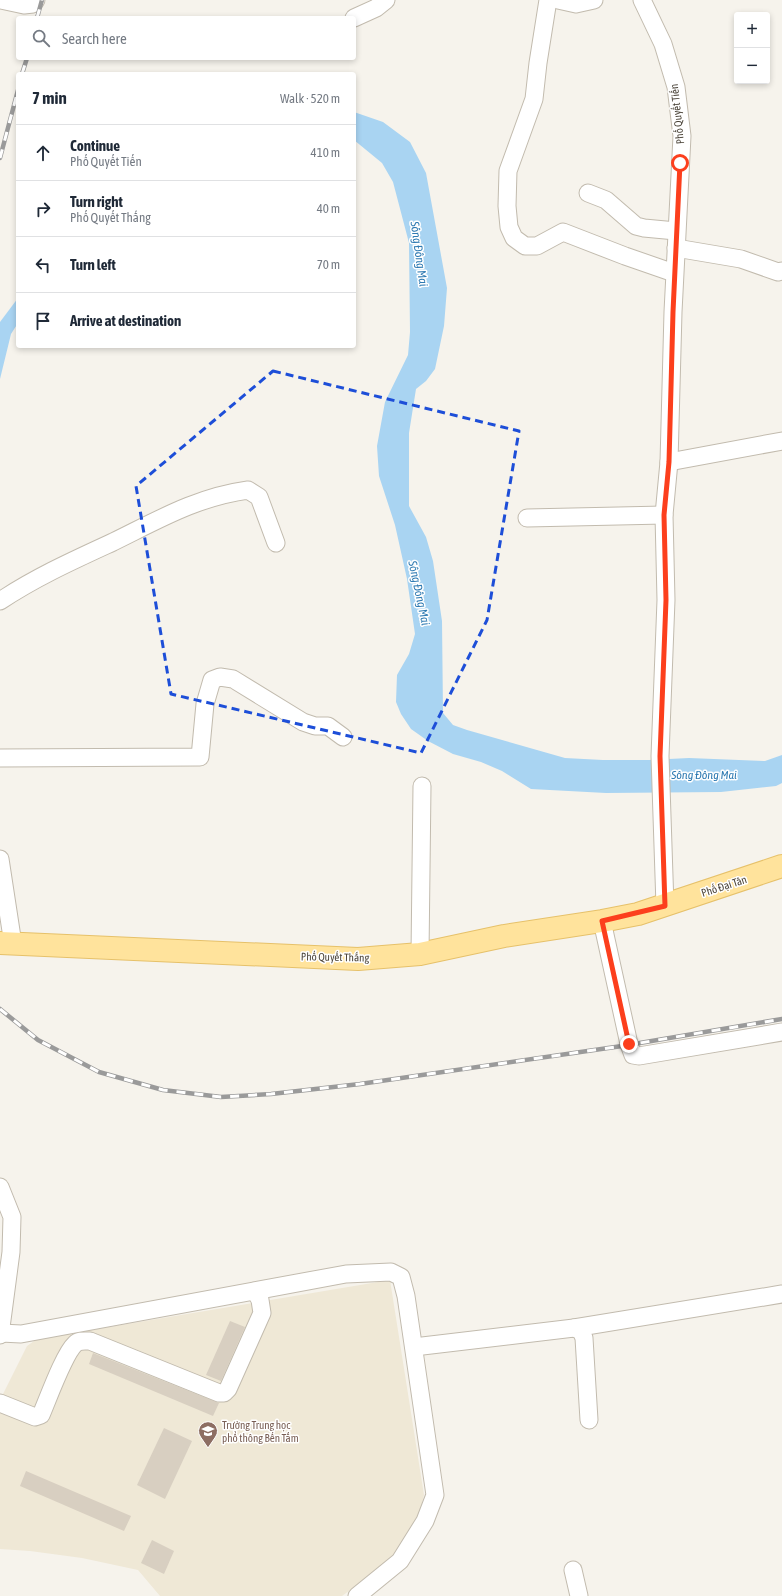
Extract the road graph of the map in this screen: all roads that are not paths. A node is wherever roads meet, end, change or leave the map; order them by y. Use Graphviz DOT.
graph roads {
  1 [pos="1,0"];
  2 [pos="36,0"];
  3 [pos="386,0"];
  4 [pos="548,0"];
  5 [pos="558,0"];
  6 [pos="594,0"];
  7 [pos="642,0"];
  8 [pos="356,17"];
  9 [pos="588,193"];
  10 [pos="676,231"];
  11 [pos="676,248"];
  12 [pos="782,271"];
  13 [pos="674,273"];
  14 [pos="782,440"];
  15 [pos="669,462"];
  16 [pos="664,515"];
  17 [pos="527,518"];
  18 [pos="276,543"];
  19 [pos="0,601"];
  20 [pos="343,737"];
  21 [pos="0,758"];
  22 [pos="422,786"];
  23 [pos="0,859"];
  24 [pos="782,866"];
  25 [pos="665,906"];
  26 [pos="602,921"];
  27 [pos="7,944"];
  28 [pos="420,954"];
  29 [pos="782,1032"];
  30 [pos="0,1187"];
  31 [pos="255,1291"];
  32 [pos="782,1294"];
  33 [pos="2,1311"];
  34 [pos="574,1328"];
  35 [pos="0,1334"];
  36 [pos="414,1347"];
  37 [pos="0,1403"];
  38 [pos="589,1420"];
  39 [pos="574,1570"];
  40 [pos="357,1596"];
  41 [pos="580,1596"];
  1 -- 2 [label="street"];
  3 -- 8 [label="street"];
  4 -- 13 [label="street"];
  5 -- 6 [label="street"];
  7 -- 10 [label="street, Phố Quyết Tiến"];
  9 -- 10 [label="street"];
  10 -- 11 [label="street, Phố Quyết Tiến"];
  11 -- 12 [label="street"];
  11 -- 13 [label="street, Phố Quyết Tiến"];
  13 -- 15 [label="street, Phố Quyết Tiến"];
  14 -- 15 [label="street"];
  15 -- 16 [label="street, Phố Quyết Tiến"];
  16 -- 17 [label="street"];
  16 -- 25 [label="street, Phố Quyết Tiến"];
  18 -- 19 [label="street"];
  20 -- 21 [label="street"];
  22 -- 28 [label="street"];
  23 -- 27 [label="street"];
  24 -- 25 [label="main road, Phố Đại Tân"];
  25 -- 26 [label="main road, Phố Quyết Thắng"];
  26 -- 28 [label="main road, Phố Quyết Thắng"];
  26 -- 29 [label="street"];
  27 -- 28 [label="main road, Phố Quyết Thắng"];
  30 -- 33 [label="street"];
  31 -- 35 [label="street"];
  31 -- 36 [label="street"];
  31 -- 37 [label="street"];
  32 -- 34 [label="street"];
  33 -- 35 [label="street"];
  34 -- 36 [label="street"];
  34 -- 38 [label="street"];
  36 -- 40 [label="street"];
  39 -- 41 [label="street"];
}
